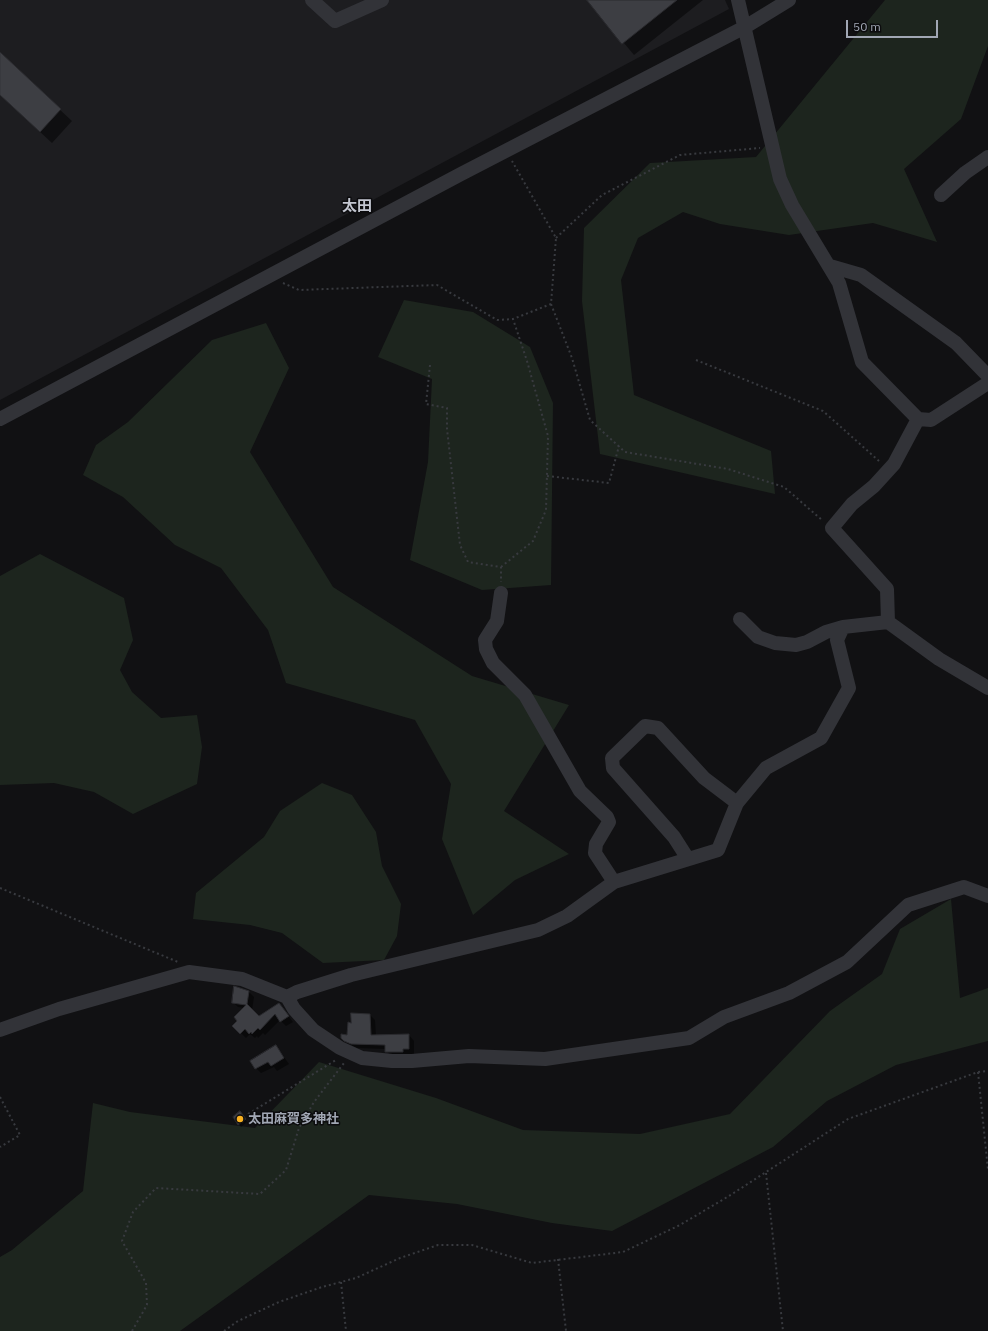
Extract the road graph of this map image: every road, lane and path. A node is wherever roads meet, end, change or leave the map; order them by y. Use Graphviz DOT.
graph roads {
  1 [pos="312,0"];
  2 [pos="382,0"];
  3 [pos="738,0"];
  4 [pos="789,0"];
  5 [pos="745,27"];
  6 [pos="772,146"];
  7 [pos="506,150"];
  8 [pos="988,157"];
  9 [pos="941,195"];
  10 [pos="556,238"];
  11 [pos="830,266"];
  12 [pos="269,277"];
  13 [pos="551,304"];
  14 [pos="513,320"];
  15 [pos="696,360"];
  16 [pos="430,364"];
  17 [pos="988,376"];
  18 [pos="988,383"];
  19 [pos="918,419"];
  20 [pos="0,420"];
  21 [pos="619,446"];
  22 [pos="889,470"];
  23 [pos="547,476"];
  24 [pos="832,528"];
  25 [pos="501,566"];
  26 [pos="501,593"];
  27 [pos="740,619"];
  28 [pos="888,622"];
  29 [pos="843,628"];
  30 [pos="988,688"];
  31 [pos="738,803"];
  32 [pos="688,859"];
  33 [pos="614,882"];
  34 [pos="0,888"];
  35 [pos="988,896"];
  36 [pos="190,972"];
  37 [pos="287,997"];
  38 [pos="0,1030"];
  39 [pos="349,1052"];
  40 [pos="988,1071"];
  41 [pos="978,1072"];
  42 [pos="0,1098"];
  43 [pos="248,1114"];
  44 [pos="0,1147"];
  45 [pos="988,1170"];
  46 [pos="766,1173"];
  47 [pos="558,1260"];
  48 [pos="341,1282"];
  49 [pos="132,1331"];
  50 [pos="224,1331"];
  51 [pos="346,1331"];
  52 [pos="566,1331"];
  53 [pos="783,1331"];
  1 -- 2 [label="street"];
  3 -- 5 [label="street"];
  4 -- 5 [label="street"];
  5 -- 6 [label="street"];
  5 -- 7 [label="street"];
  6 -- 10 [label="path"];
  6 -- 11 [label="street"];
  7 -- 10 [label="path"];
  7 -- 12 [label="street"];
  8 -- 9 [label="street"];
  10 -- 13 [label="path"];
  11 -- 17 [label="street"];
  11 -- 19 [label="street"];
  12 -- 14 [label="path"];
  12 -- 20 [label="street"];
  13 -- 14 [label="path"];
  13 -- 21 [label="path"];
  14 -- 23 [label="path"];
  15 -- 22 [label="path"];
  16 -- 25 [label="path"];
  18 -- 19 [label="street"];
  19 -- 22 [label="street"];
  21 -- 23 [label="path"];
  21 -- 24 [label="path"];
  22 -- 24 [label="street"];
  23 -- 25 [label="path"];
  24 -- 28 [label="street"];
  25 -- 26 [label="path"];
  26 -- 33 [label="street"];
  27 -- 29 [label="street"];
  28 -- 29 [label="street"];
  28 -- 30 [label="street"];
  29 -- 31 [label="street"];
  31 -- 32 [label="street"];
  31 -- 32 [label="street"];
  32 -- 33 [label="street"];
  33 -- 37 [label="street"];
  34 -- 36 [label="path"];
  35 -- 39 [label="street"];
  36 -- 37 [label="street"];
  36 -- 38 [label="street"];
  37 -- 39 [label="street"];
  39 -- 43 [label="path"];
  39 -- 49 [label="path"];
  40 -- 41 [label="path"];
  41 -- 45 [label="path"];
  41 -- 46 [label="path"];
  42 -- 44 [label="path"];
  46 -- 47 [label="path"];
  46 -- 53 [label="path"];
  47 -- 48 [label="path"];
  47 -- 52 [label="path"];
  48 -- 50 [label="path"];
  48 -- 51 [label="path"];
}
